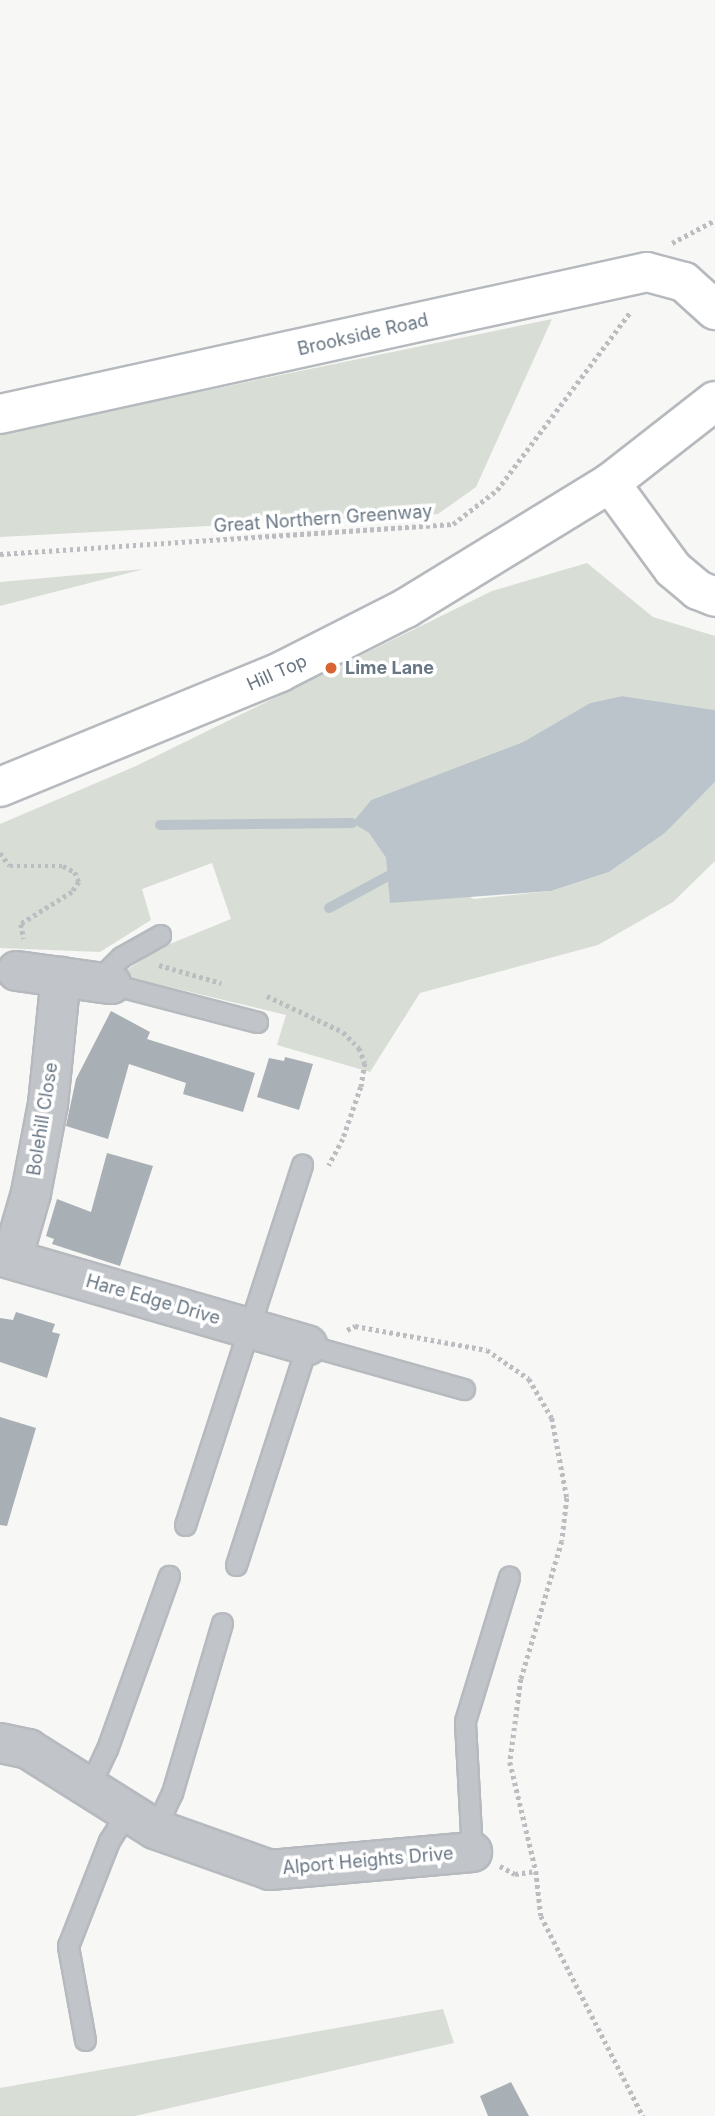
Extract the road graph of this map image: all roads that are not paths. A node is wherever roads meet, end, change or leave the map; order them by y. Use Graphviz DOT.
graph roads {
  1 [pos="715,310"];
  2 [pos="715,401"];
  3 [pos="0,414"];
  4 [pos="610,483"];
  5 [pos="715,597"];
  6 [pos="0,787"];
  7 [pos="160,935"];
  8 [pos="8,968"];
  9 [pos="89,981"];
  10 [pos="257,1022"];
  11 [pos="302,1164"];
  12 [pos="6,1258"];
  13 [pos="248,1327"];
  14 [pos="307,1345"];
  15 [pos="464,1389"];
  16 [pos="185,1525"];
  17 [pos="236,1565"];
  18 [pos="169,1576"];
  19 [pos="509,1577"];
  20 [pos="222,1623"];
  21 [pos="0,1743"];
  22 [pos="90,1785"];
  23 [pos="142,1820"];
  24 [pos="472,1852"];
  25 [pos="85,2040"];
  1 -- 3 [label="street, Brookside Road"];
  2 -- 4 [label="street, Hill Top"];
  4 -- 5 [label="street"];
  4 -- 6 [label="street, Hill Top"];
  7 -- 9 [label="lane"];
  8 -- 9 [label="street"];
  9 -- 10 [label="lane"];
  9 -- 12 [label="street, Bolehill Close"];
  11 -- 13 [label="lane"];
  12 -- 13 [label="street, Hare Edge Drive"];
  13 -- 14 [label="street, Hare Edge Drive"];
  13 -- 16 [label="lane"];
  14 -- 15 [label="lane"];
  14 -- 17 [label="lane"];
  18 -- 22 [label="lane"];
  19 -- 24 [label="lane"];
  20 -- 23 [label="lane"];
  21 -- 22 [label="street, Alport Heights Drive"];
  22 -- 23 [label="street, Alport Heights Drive"];
  23 -- 24 [label="street, Alport Heights Drive"];
  23 -- 25 [label="lane"];
}
